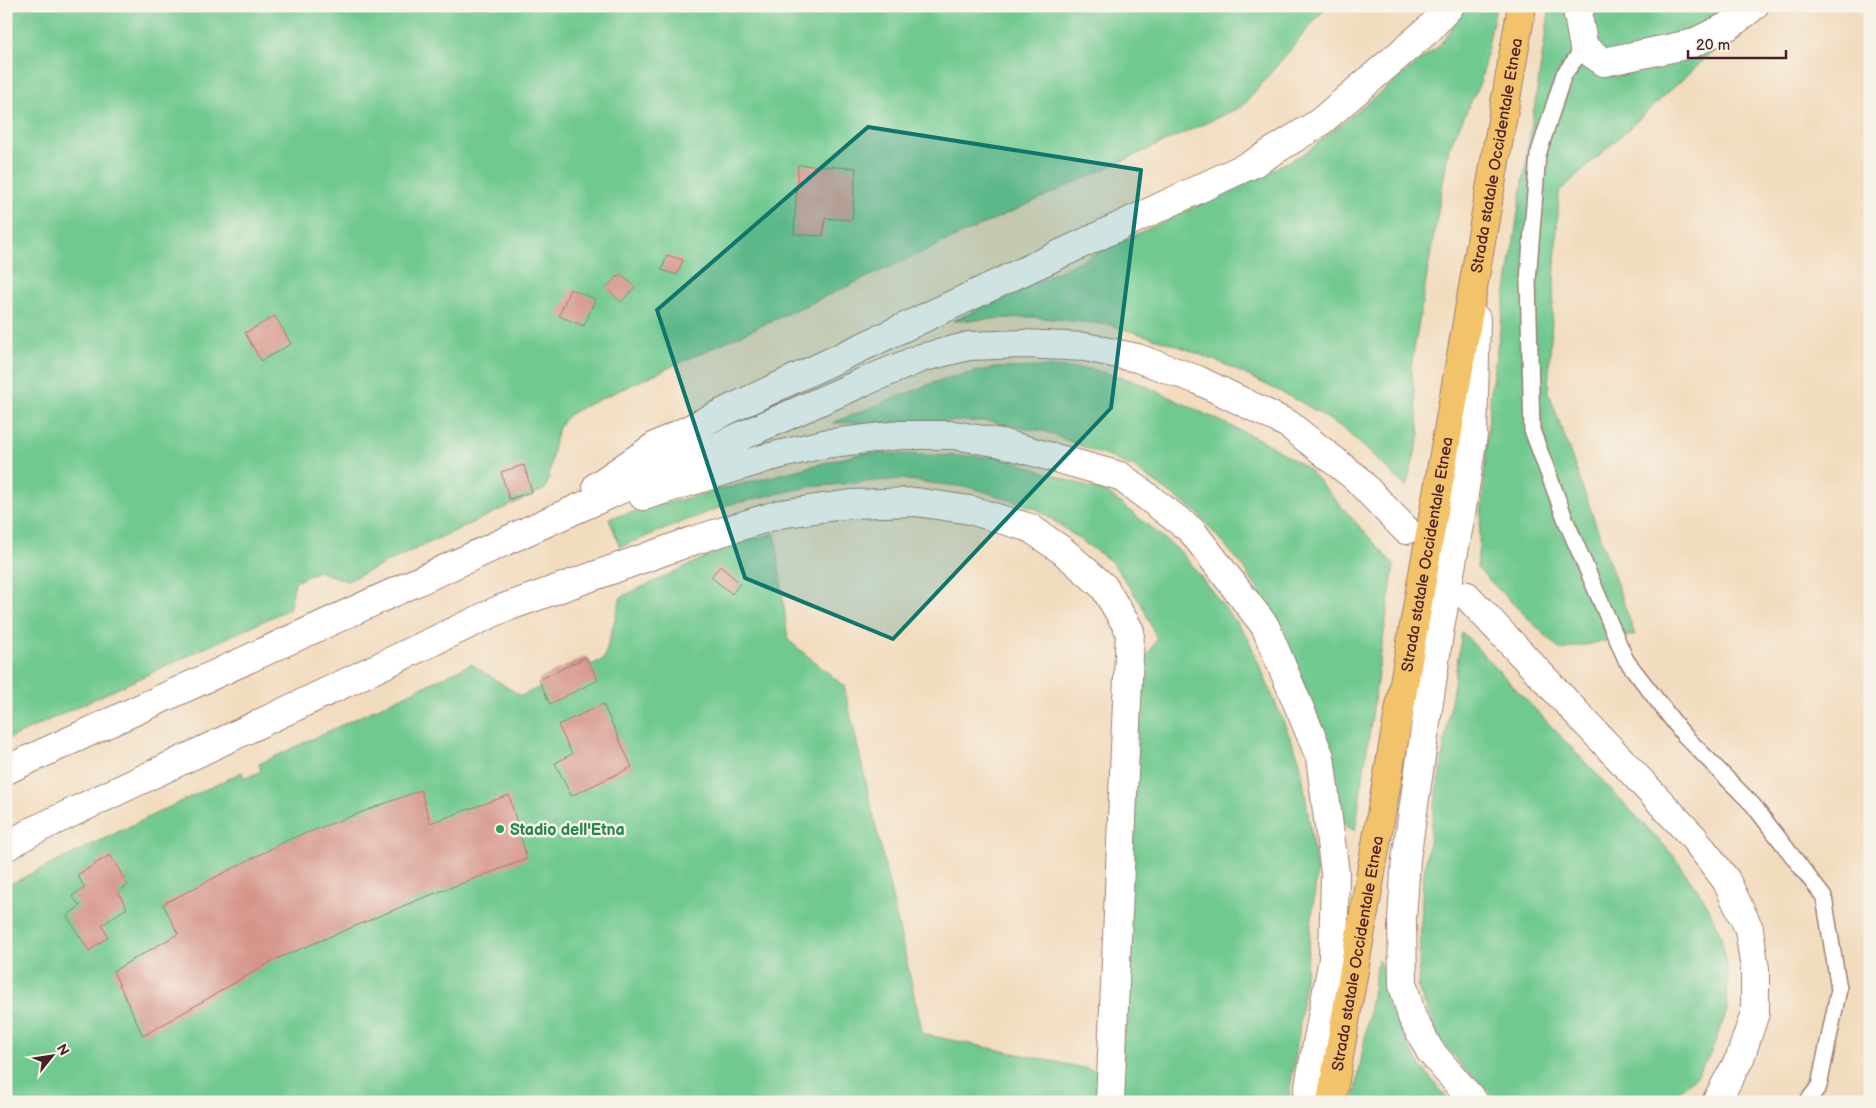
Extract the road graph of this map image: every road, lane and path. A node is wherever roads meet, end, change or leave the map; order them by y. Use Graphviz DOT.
graph roads {
  1 [pos="1450,6"];
  2 [pos="1522,6"];
  3 [pos="1582,6"];
  4 [pos="1754,6"];
  5 [pos="1584,48"];
  6 [pos="1476,267"];
  7 [pos="545,523"];
  8 [pos="1406,530"];
  9 [pos="1467,596"];
  10 [pos="12,769"];
  11 [pos="19,835"];
  12 [pos="6,847"];
  13 [pos="1716,1097"];
  14 [pos="1110,1102"];
  15 [pos="1306,1102"];
  16 [pos="1331,1102"];
  17 [pos="1474,1102"];
  18 [pos="1807,1102"];
  1 -- 7 [label="street"];
  2 -- 6 [label="main road, Strada statale Occidentale Etnea"];
  3 -- 5 [label="street"];
  4 -- 5 [label="street"];
  5 -- 18 [label="lane"];
  6 -- 16 [label="main road, Strada statale Occidentale Etnea"];
  6 -- 17 [label="street"];
  7 -- 8 [label="street"];
  7 -- 10 [label="street"];
  7 -- 15 [label="street"];
  9 -- 13 [label="street"];
  11 -- 12 [label="street"];
  11 -- 14 [label="street"];
}
